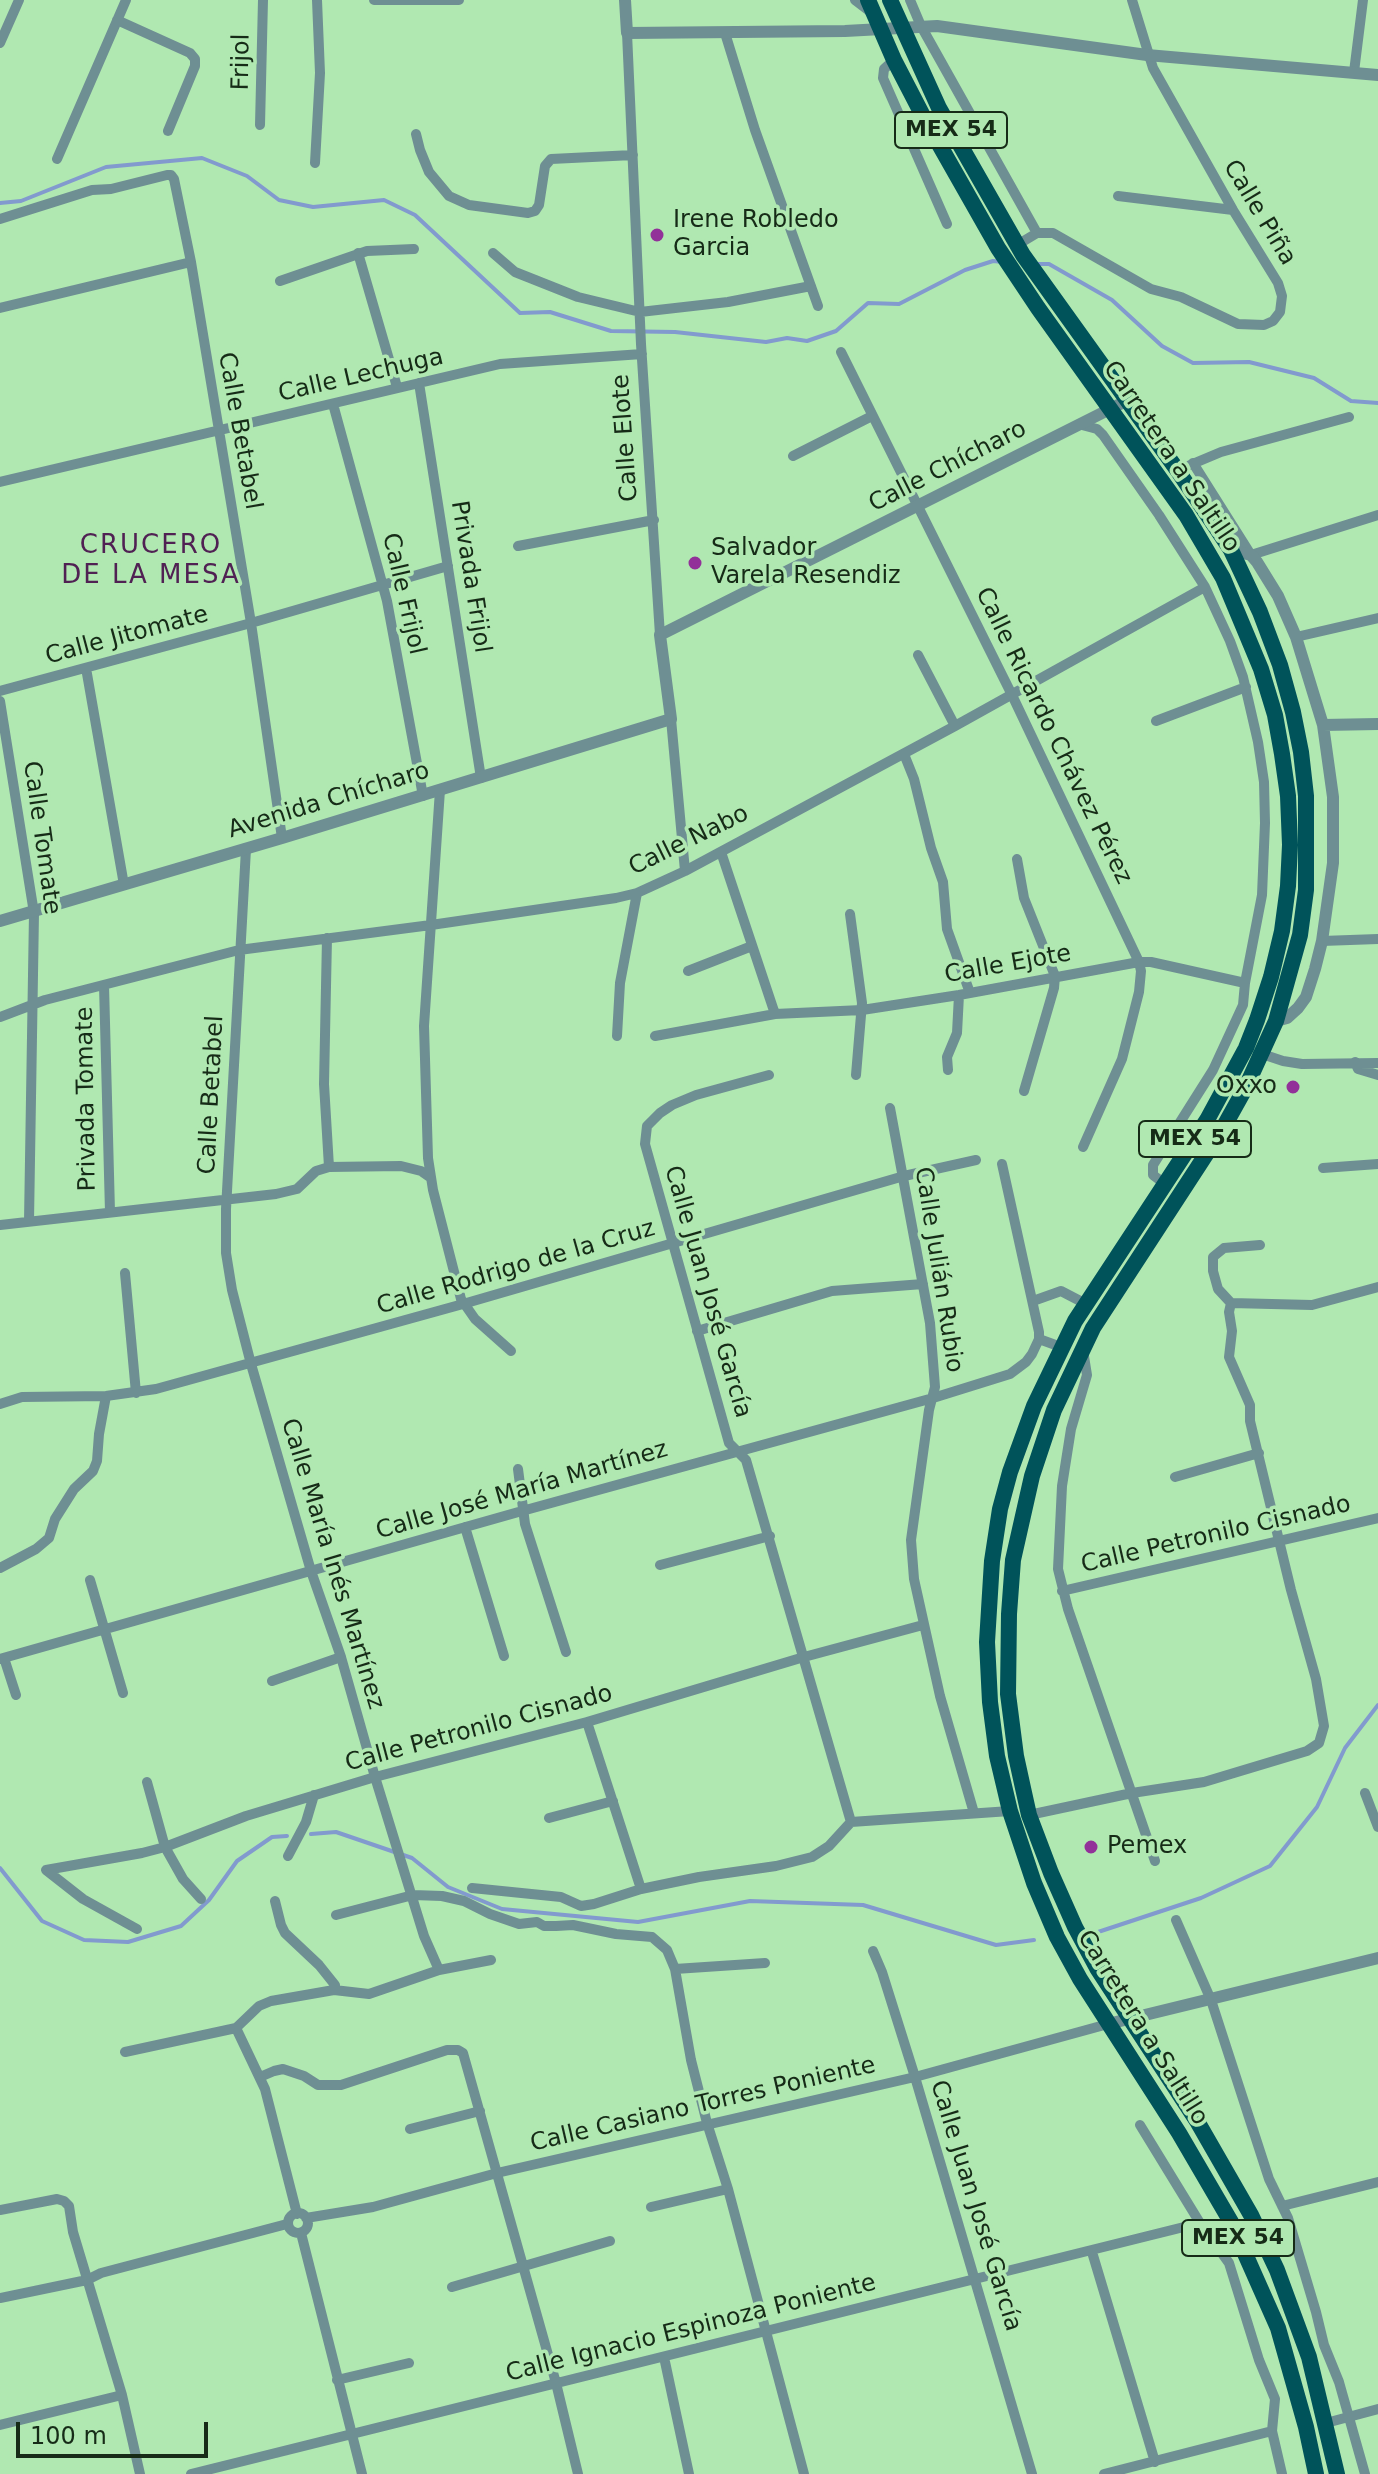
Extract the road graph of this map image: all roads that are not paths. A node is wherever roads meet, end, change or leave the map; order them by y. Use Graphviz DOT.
graph roads {
  1 [pos="19,0"];
  2 [pos="126,0"];
  3 [pos="263,0"];
  4 [pos="317,0"];
  5 [pos="375,0"];
  6 [pos="459,0"];
  7 [pos="625,0"];
  8 [pos="855,0"];
  9 [pos="890,0"];
  10 [pos="910,0"];
  11 [pos="1132,0"];
  12 [pos="1363,0"];
  13 [pos="874,15"];
  14 [pos="117,20"];
  15 [pos="921,26"];
  16 [pos="901,28"];
  17 [pos="627,33"];
  18 [pos="725,33"];
  19 [pos="0,43"];
  20 [pos="1147,55"];
  21 [pos="894,60"];
  22 [pos="1354,72"];
  23 [pos="1377,78"];
  24 [pos="260,125"];
  25 [pos="168,131"];
  26 [pos="416,134"];
  27 [pos="633,155"];
  28 [pos="57,159"];
  29 [pos="315,163"];
  30 [pos="1118,196"];
  31 [pos="1233,210"];
  32 [pos="0,219"];
  33 [pos="947,224"];
  34 [pos="1037,233"];
  35 [pos="414,249"];
  36 [pos="1020,250"];
  37 [pos="358,253"];
  38 [pos="493,253"];
  39 [pos="191,262"];
  40 [pos="280,281"];
  41 [pos="811,286"];
  42 [pos="818,306"];
  43 [pos="0,308"];
  44 [pos="640,316"];
  45 [pos="641,349"];
  46 [pos="841,352"];
  47 [pos="419,383"];
  48 [pos="397,387"];
  49 [pos="1126,401"];
  50 [pos="333,404"];
  51 [pos="1110,410"];
  52 [pos="872,416"];
  53 [pos="1349,417"];
  54 [pos="1082,425"];
  55 [pos="218,430"];
  56 [pos="793,456"];
  57 [pos="1186,467"];
  58 [pos="0,482"];
  59 [pos="918,507"];
  60 [pos="1378,515"];
  61 [pos="654,520"];
  62 [pos="518,546"];
  63 [pos="1231,550"];
  64 [pos="1251,555"];
  65 [pos="448,566"];
  66 [pos="383,584"];
  67 [pos="1205,587"];
  68 [pos="1378,618"];
  69 [pos="251,623"];
  70 [pos="660,635"];
  71 [pos="1296,637"];
  72 [pos="918,655"];
  73 [pos="86,668"];
  74 [pos="1246,687"];
  75 [pos="0,691"];
  76 [pos="1012,695"];
  77 [pos="0,701"];
  78 [pos="671,719"];
  79 [pos="1156,721"];
  80 [pos="1378,724"];
  81 [pos="1323,725"];
  82 [pos="955,726"];
  83 [pos="904,754"];
  84 [pos="481,778"];
  85 [pos="440,790"];
  86 [pos="423,796"];
  87 [pos="282,838"];
  88 [pos="246,849"];
  89 [pos="721,852"];
  90 [pos="1017,859"];
  91 [pos="685,871"];
  92 [pos="124,885"];
  93 [pos="637,893"];
  94 [pos="34,913"];
  95 [pos="850,914"];
  96 [pos="0,921"];
  97 [pos="431,925"];
  98 [pos="327,938"];
  99 [pos="1378,939"];
  100 [pos="1322,941"];
  101 [pos="752,946"];
  102 [pos="239,950"];
  103 [pos="1139,962"];
  104 [pos="688,971"];
  105 [pos="1055,976"];
  106 [pos="1245,983"];
  107 [pos="104,985"];
  108 [pos="964,994"];
  109 [pos="32,1005"];
  110 [pos="862,1010"];
  111 [pos="775,1014"];
  112 [pos="0,1017"];
  113 [pos="1276,1021"];
  114 [pos="617,1036"];
  115 [pos="655,1036"];
  116 [pos="1262,1054"];
  117 [pos="1355,1062"];
  118 [pos="1378,1063"];
  119 [pos="948,1070"];
  120 [pos="1213,1070"];
  121 [pos="769,1075"];
  122 [pos="856,1075"];
  123 [pos="1378,1075"];
  124 [pos="1231,1079"];
  125 [pos="1024,1091"];
  126 [pos="890,1108"];
  127 [pos="1083,1147"];
  128 [pos="976,1160"];
  129 [pos="1002,1164"];
  130 [pos="1378,1164"];
  131 [pos="329,1167"];
  132 [pos="1323,1168"];
  133 [pos="904,1176"];
  134 [pos="431,1178"];
  135 [pos="1165,1184"];
  136 [pos="226,1199"];
  137 [pos="110,1212"];
  138 [pos="29,1221"];
  139 [pos="0,1226"];
  140 [pos="672,1244"];
  141 [pos="1260,1245"];
  142 [pos="125,1273"];
  143 [pos="923,1284"];
  144 [pos="1378,1287"];
  145 [pos="1033,1301"];
  146 [pos="1231,1303"];
  147 [pos="463,1304"];
  148 [pos="1086,1304"];
  149 [pos="697,1331"];
  150 [pos="1039,1339"];
  151 [pos="1061,1347"];
  152 [pos="1083,1348"];
  153 [pos="511,1351"];
  154 [pos="251,1364"];
  155 [pos="136,1393"];
  156 [pos="106,1396"];
  157 [pos="933,1398"];
  158 [pos="0,1404"];
  159 [pos="739,1452"];
  160 [pos="1259,1453"];
  161 [pos="518,1469"];
  162 [pos="1175,1477"];
  163 [pos="522,1511"];
  164 [pos="1378,1518"];
  165 [pos="465,1527"];
  166 [pos="770,1536"];
  167 [pos="1279,1539"];
  168 [pos="660,1565"];
  169 [pos="0,1568"];
  170 [pos="311,1571"];
  171 [pos="90,1580"];
  172 [pos="1062,1591"];
  173 [pos="923,1625"];
  174 [pos="104,1630"];
  175 [pos="566,1652"];
  176 [pos="504,1656"];
  177 [pos="341,1657"];
  178 [pos="804,1657"];
  179 [pos="2,1659"];
  180 [pos="272,1681"];
  181 [pos="123,1693"];
  182 [pos="16,1695"];
  183 [pos="587,1722"];
  184 [pos="375,1777"];
  185 [pos="147,1782"];
  186 [pos="1132,1793"];
  187 [pos="1365,1793"];
  188 [pos="314,1795"];
  189 [pos="613,1801"];
  190 [pos="1010,1811"];
  191 [pos="974,1813"];
  192 [pos="1029,1815"];
  193 [pos="549,1818"];
  194 [pos="851,1822"];
  195 [pos="1378,1827"];
  196 [pos="165,1847"];
  197 [pos="288,1856"];
  198 [pos="1155,1861"];
  199 [pos="472,1888"];
  200 [pos="641,1889"];
  201 [pos="413,1895"];
  202 [pos="201,1899"];
  203 [pos="275,1901"];
  204 [pos="581,1906"];
  205 [pos="336,1915"];
  206 [pos="1176,1920"];
  207 [pos="573,1925"];
  208 [pos="137,1929"];
  209 [pos="873,1951"];
  210 [pos="1378,1958"];
  211 [pos="491,1960"];
  212 [pos="765,1963"];
  213 [pos="675,1969"];
  214 [pos="439,1970"];
  215 [pos="334,1990"];
  216 [pos="1211,2000"];
  217 [pos="1129,2019"];
  218 [pos="1108,2024"];
  219 [pos="236,2028"];
  220 [pos="125,2052"];
  221 [pos="260,2077"];
  222 [pos="915,2077"];
  223 [pos="480,2111"];
  224 [pos="707,2123"];
  225 [pos="1140,2125"];
  226 [pos="410,2129"];
  227 [pos="497,2173"];
  228 [pos="1378,2182"];
  229 [pos="728,2189"];
  230 [pos="1282,2206"];
  231 [pos="651,2207"];
  232 [pos="0,2210"];
  233 [pos="301,2216"];
  234 [pos="1200,2223"];
  235 [pos="287,2224"];
  236 [pos="301,2233"];
  237 [pos="610,2241"];
  238 [pos="1092,2252"];
  239 [pos="523,2265"];
  240 [pos="87,2280"];
  241 [pos="976,2280"];
  242 [pos="452,2287"];
  243 [pos="0,2298"];
  244 [pos="767,2331"];
  245 [pos="664,2357"];
  246 [pos="409,2363"];
  247 [pos="337,2380"];
  248 [pos="556,2383"];
  249 [pos="122,2395"];
  250 [pos="1378,2409"];
  251 [pos="1348,2418"];
  252 [pos="1326,2423"];
  253 [pos="0,2425"];
  254 [pos="1272,2431"];
  255 [pos="351,2433"];
  256 [pos="1155,2462"];
  257 [pos="140,2474"];
  258 [pos="191,2474"];
  259 [pos="362,2474"];
  260 [pos="578,2474"];
  261 [pos="689,2474"];
  262 [pos="804,2474"];
  263 [pos="1032,2474"];
  264 [pos="1104,2474"];
  265 [pos="1282,2474"];
  266 [pos="1316,2474"];
  267 [pos="1337,2474"];
  268 [pos="1365,2474"];
  1 -- 19 [label="street"];
  2 -- 14 [label="street"];
  3 -- 24 [label="street, Frijol"];
  4 -- 29 [label="street"];
  5 -- 6 [label="street"];
  7 -- 17 [label="street, Calle Elote"];
  8 -- 13 [label="street"];
  9 -- 16 [label="main road, Carretera a Saltillo / MEX 54"];
  10 -- 15 [label="street"];
  11 -- 20 [label="street, Calle Piña"];
  12 -- 22 [label="street"];
  13 -- 16 [label="street"];
  13 -- 18 [label="street"];
  13 -- 21 [label="main road, Carretera a Saltillo / MEX 54"];
  14 -- 25 [label="street"];
  14 -- 28 [label="street"];
  15 -- 16 [label="street"];
  15 -- 20 [label="street"];
  15 -- 34 [label="street"];
  16 -- 36 [label="main road, Carretera a Saltillo / MEX 54"];
  17 -- 18 [label="street"];
  17 -- 27 [label="street, Calle Elote"];
  18 -- 41 [label="street"];
  20 -- 22 [label="street"];
  20 -- 31 [label="street, Calle Piña"];
  21 -- 33 [label="street"];
  21 -- 51 [label="main road, Carretera a Saltillo / MEX 54"];
  22 -- 23 [label="street"];
  26 -- 27 [label="street"];
  27 -- 44 [label="street, Calle Elote"];
  30 -- 31 [label="street"];
  31 -- 34 [label="street, Calle Piña"];
  32 -- 39 [label="street, Calle Betabel"];
  34 -- 36 [label="street"];
  35 -- 37 [label="street"];
  36 -- 49 [label="main road, Carretera a Saltillo / MEX 54"];
  37 -- 40 [label="street"];
  37 -- 48 [label="street"];
  38 -- 44 [label="street"];
  39 -- 43 [label="street"];
  39 -- 55 [label="street, Calle Betabel"];
  41 -- 42 [label="street"];
  41 -- 44 [label="street"];
  44 -- 45 [label="street, Calle Elote"];
  45 -- 47 [label="street, Calle Lechuga"];
  45 -- 61 [label="street, Calle Elote"];
  46 -- 52 [label="street, Calle Ricardo Chávez Pérez"];
  47 -- 48 [label="street, Calle Lechuga"];
  47 -- 65 [label="street, Privada Frijol"];
  48 -- 50 [label="street, Calle Lechuga"];
  49 -- 51 [label="street, Calle Chícharo"];
  49 -- 57 [label="main road, Carretera a Saltillo / MEX 54"];
  50 -- 55 [label="street, Calle Lechuga"];
  50 -- 66 [label="street, Calle Frijol"];
  51 -- 54 [label="street, Calle Chícharo"];
  51 -- 124 [label="main road, Carretera a Saltillo / MEX 54"];
  52 -- 56 [label="street"];
  52 -- 59 [label="street, Calle Ricardo Chávez Pérez"];
  53 -- 57 [label="street"];
  54 -- 59 [label="street, Calle Chícharo"];
  54 -- 67 [label="street"];
  55 -- 58 [label="street, Calle Lechuga"];
  55 -- 69 [label="street, Calle Betabel"];
  57 -- 63 [label="main road, Carretera a Saltillo / MEX 54"];
  57 -- 64 [label="street"];
  59 -- 70 [label="street, Calle Chícharo"];
  59 -- 76 [label="street, Calle Ricardo Chávez Pérez"];
  60 -- 64 [label="street"];
  61 -- 62 [label="street"];
  61 -- 70 [label="street, Calle Elote"];
  63 -- 64 [label="street"];
  63 -- 113 [label="main road, Carretera a Saltillo / MEX 54"];
  64 -- 71 [label="street"];
  65 -- 66 [label="street, Calle Jitomate"];
  65 -- 84 [label="street, Privada Frijol"];
  66 -- 69 [label="street, Calle Jitomate"];
  66 -- 86 [label="street, Calle Frijol"];
  67 -- 74 [label="street"];
  67 -- 76 [label="street, Calle Nabo"];
  68 -- 71 [label="street"];
  69 -- 73 [label="street, Calle Jitomate"];
  69 -- 87 [label="street, Calle Betabel"];
  70 -- 78 [label="street, Calle Elote"];
  71 -- 81 [label="street"];
  72 -- 82 [label="street"];
  73 -- 75 [label="street, Calle Jitomate"];
  73 -- 92 [label="street"];
  74 -- 79 [label="street"];
  74 -- 106 [label="street"];
  76 -- 82 [label="street, Calle Nabo"];
  76 -- 103 [label="street, Calle Ricardo Chávez Pérez"];
  77 -- 94 [label="street, Calle Tomate"];
  78 -- 84 [label="street, Avenida Chícharo"];
  78 -- 91 [label="street, Calle Elote"];
  80 -- 81 [label="street"];
  81 -- 100 [label="street"];
  82 -- 83 [label="street, Calle Nabo"];
  83 -- 89 [label="street, Calle Nabo"];
  83 -- 108 [label="street"];
  84 -- 85 [label="street, Avenida Chícharo"];
  85 -- 86 [label="street, Avenida Chícharo"];
  85 -- 97 [label="street"];
  86 -- 87 [label="street, Avenida Chícharo"];
  87 -- 88 [label="street, Avenida Chícharo"];
  88 -- 92 [label="street, Avenida Chícharo"];
  88 -- 102 [label="street, Calle Betabel"];
  89 -- 91 [label="street, Calle Nabo"];
  89 -- 101 [label="street"];
  90 -- 105 [label="street"];
  91 -- 93 [label="street, Calle Nabo"];
  92 -- 94 [label="street, Avenida Chícharo"];
  93 -- 97 [label="street, Calle Nabo"];
  93 -- 114 [label="street"];
  94 -- 96 [label="street, Avenida Chícharo"];
  94 -- 109 [label="street, Calle Tomate"];
  95 -- 110 [label="street"];
  97 -- 98 [label="street, Calle Nabo"];
  97 -- 134 [label="street"];
  98 -- 102 [label="street, Calle Nabo"];
  98 -- 131 [label="street"];
  99 -- 100 [label="street"];
  100 -- 113 [label="street"];
  101 -- 104 [label="street"];
  101 -- 111 [label="street"];
  102 -- 107 [label="street, Calle Nabo"];
  102 -- 136 [label="street, Calle Betabel"];
  103 -- 105 [label="street, Calle Ejote"];
  103 -- 106 [label="street, Calle Ejote"];
  103 -- 127 [label="street, Calle Ricardo Chávez Pérez"];
  105 -- 108 [label="street, Calle Ejote"];
  105 -- 125 [label="street"];
  106 -- 120 [label="street"];
  107 -- 109 [label="street, Calle Nabo"];
  107 -- 137 [label="street, Privada Tomate"];
  108 -- 110 [label="street, Calle Ejote"];
  108 -- 119 [label="street"];
  109 -- 112 [label="street, Calle Nabo"];
  109 -- 138 [label="street, Calle Tomate"];
  110 -- 111 [label="street, Calle Ejote"];
  110 -- 122 [label="street"];
  111 -- 115 [label="street, Calle Ejote"];
  113 -- 116 [label="main road, Carretera a Saltillo / MEX 54"];
  116 -- 117 [label="street"];
  116 -- 152 [label="main road, Carretera a Saltillo / MEX 54"];
  117 -- 118 [label="street"];
  117 -- 123 [label="street"];
  120 -- 124 [label="street"];
  120 -- 135 [label="street"];
  121 -- 140 [label="street, Calle Juan José García"];
  124 -- 135 [label="main road, Carretera a Saltillo / MEX 54"];
  126 -- 133 [label="street, Calle Julián Rubio"];
  128 -- 133 [label="street, Calle Rodrigo de la Cruz"];
  129 -- 145 [label="street"];
  130 -- 132 [label="street"];
  131 -- 134 [label="street"];
  131 -- 136 [label="street"];
  133 -- 140 [label="street, Calle Rodrigo de la Cruz"];
  133 -- 143 [label="street, Calle Julián Rubio"];
  134 -- 147 [label="street"];
  135 -- 148 [label="main road, Carretera a Saltillo / MEX 54"];
  136 -- 137 [label="street"];
  136 -- 154 [label="street, Calle María Inés Martínez"];
  137 -- 138 [label="street"];
  138 -- 139 [label="street"];
  140 -- 147 [label="street, Calle Rodrigo de la Cruz"];
  140 -- 149 [label="street, Calle Juan José García"];
  141 -- 146 [label="street"];
  142 -- 155 [label="street"];
  143 -- 149 [label="street"];
  143 -- 157 [label="street, Calle Julián Rubio"];
  144 -- 146 [label="street"];
  145 -- 148 [label="street"];
  145 -- 150 [label="street"];
  146 -- 160 [label="street"];
  147 -- 153 [label="street"];
  147 -- 154 [label="street, Calle Rodrigo de la Cruz"];
  148 -- 151 [label="main road, Carretera a Saltillo / MEX 54"];
  149 -- 159 [label="street, Calle Juan José García"];
  150 -- 151 [label="street"];
  150 -- 157 [label="street, Calle José María Martínez"];
  151 -- 190 [label="main road, Carretera a Saltillo / MEX 54"];
  152 -- 172 [label="street"];
  152 -- 192 [label="main road, Carretera a Saltillo / MEX 54"];
  154 -- 155 [label="street, Calle Rodrigo de la Cruz"];
  154 -- 170 [label="street, Calle María Inés Martínez"];
  155 -- 156 [label="street, Calle Rodrigo de la Cruz"];
  156 -- 158 [label="street, Calle Rodrigo de la Cruz"];
  156 -- 169 [label="street"];
  157 -- 159 [label="street, Calle José María Martínez"];
  157 -- 173 [label="street, Calle Julián Rubio"];
  159 -- 163 [label="street, Calle José María Martínez"];
  159 -- 166 [label="street, Calle Juan José García"];
  160 -- 162 [label="street"];
  160 -- 167 [label="street"];
  161 -- 163 [label="street"];
  163 -- 165 [label="street, Calle José María Martínez"];
  163 -- 175 [label="street"];
  164 -- 167 [label="street, Calle Petronilo Cisnado"];
  165 -- 170 [label="street, Calle José María Martínez"];
  165 -- 176 [label="street"];
  166 -- 168 [label="street"];
  166 -- 178 [label="street, Calle Juan José García"];
  167 -- 172 [label="street, Calle Petronilo Cisnado"];
  167 -- 186 [label="street"];
  170 -- 174 [label="street, Calle José María Martínez"];
  170 -- 177 [label="street, Calle María Inés Martínez"];
  171 -- 174 [label="street"];
  172 -- 186 [label="street"];
  173 -- 178 [label="street, Calle Petronilo Cisnado"];
  173 -- 191 [label="street, Calle Julián Rubio"];
  174 -- 179 [label="street, Calle José María Martínez"];
  174 -- 181 [label="street"];
  177 -- 180 [label="street"];
  177 -- 184 [label="street, Calle María Inés Martínez"];
  178 -- 183 [label="street, Calle Petronilo Cisnado"];
  178 -- 194 [label="street, Calle Juan José García"];
  179 -- 182 [label="street"];
  183 -- 184 [label="street, Calle Petronilo Cisnado"];
  183 -- 189 [label="street"];
  184 -- 188 [label="street, Calle Petronilo Cisnado"];
  184 -- 201 [label="street, Calle María Inés Martínez"];
  185 -- 196 [label="street"];
  186 -- 192 [label="street"];
  186 -- 198 [label="street"];
  187 -- 195 [label="street"];
  188 -- 196 [label="street, Calle Petronilo Cisnado"];
  188 -- 197 [label="street"];
  189 -- 193 [label="street"];
  189 -- 200 [label="street"];
  190 -- 191 [label="street"];
  190 -- 218 [label="main road, Carretera a Saltillo / MEX 54"];
  191 -- 194 [label="street"];
  192 -- 217 [label="main road, Carretera a Saltillo / MEX 54"];
  194 -- 200 [label="street"];
  196 -- 202 [label="street"];
  196 -- 208 [label="street, Calle Petronilo Cisnado"];
  199 -- 204 [label="street"];
  200 -- 204 [label="street"];
  201 -- 205 [label="street"];
  201 -- 207 [label="street"];
  201 -- 214 [label="street, Calle María Inés Martínez"];
  203 -- 215 [label="street"];
  204 -- 207 [label="street"];
  206 -- 216 [label="street"];
  207 -- 213 [label="street"];
  209 -- 222 [label="street, Calle Juan José García"];
  210 -- 216 [label="street"];
  211 -- 214 [label="street"];
  212 -- 213 [label="street"];
  213 -- 224 [label="street"];
  214 -- 215 [label="street"];
  215 -- 219 [label="street"];
  216 -- 217 [label="street"];
  216 -- 230 [label="street"];
  217 -- 218 [label="street"];
  217 -- 252 [label="main road, Carretera a Saltillo / MEX 54"];
  218 -- 222 [label="street, Calle Casiano Torres Poniente"];
  218 -- 266 [label="main road, Carretera a Saltillo / MEX 54"];
  219 -- 220 [label="street"];
  219 -- 221 [label="street"];
  221 -- 223 [label="street"];
  221 -- 233 [label="street"];
  222 -- 224 [label="street, Calle Casiano Torres Poniente"];
  222 -- 241 [label="street, Calle Juan José García"];
  223 -- 226 [label="street"];
  223 -- 227 [label="street"];
  224 -- 227 [label="street, Calle Casiano Torres Poniente"];
  224 -- 229 [label="street"];
  225 -- 234 [label="street"];
  227 -- 233 [label="street, Calle Casiano Torres Poniente"];
  227 -- 239 [label="street"];
  228 -- 230 [label="street"];
  229 -- 231 [label="street"];
  229 -- 244 [label="street"];
  230 -- 251 [label="street"];
  232 -- 240 [label="street"];
  233 -- 235 [label="street"];
  233 -- 236 [label="street"];
  234 -- 238 [label="street, Calle Ignacio Espinoza Poniente"];
  234 -- 254 [label="street"];
  235 -- 236 [label="street"];
  235 -- 240 [label="street"];
  236 -- 247 [label="street"];
  237 -- 239 [label="street"];
  238 -- 241 [label="street, Calle Ignacio Espinoza Poniente"];
  238 -- 256 [label="street"];
  239 -- 242 [label="street"];
  239 -- 248 [label="street"];
  240 -- 243 [label="street"];
  240 -- 249 [label="street"];
  241 -- 244 [label="street, Calle Ignacio Espinoza Poniente"];
  241 -- 263 [label="street, Calle Juan José García"];
  244 -- 245 [label="street, Calle Ignacio Espinoza Poniente"];
  244 -- 262 [label="street"];
  245 -- 248 [label="street, Calle Ignacio Espinoza Poniente"];
  245 -- 261 [label="street"];
  246 -- 247 [label="street"];
  247 -- 255 [label="street"];
  248 -- 255 [label="street, Calle Ignacio Espinoza Poniente"];
  248 -- 260 [label="street"];
  249 -- 253 [label="street"];
  249 -- 257 [label="street"];
  250 -- 251 [label="street"];
  251 -- 252 [label="street"];
  251 -- 268 [label="street"];
  252 -- 267 [label="main road, Carretera a Saltillo / MEX 54"];
  254 -- 256 [label="street"];
  254 -- 265 [label="street"];
  255 -- 258 [label="street, Calle Ignacio Espinoza Poniente"];
  255 -- 259 [label="street"];
  256 -- 264 [label="street"];
}
